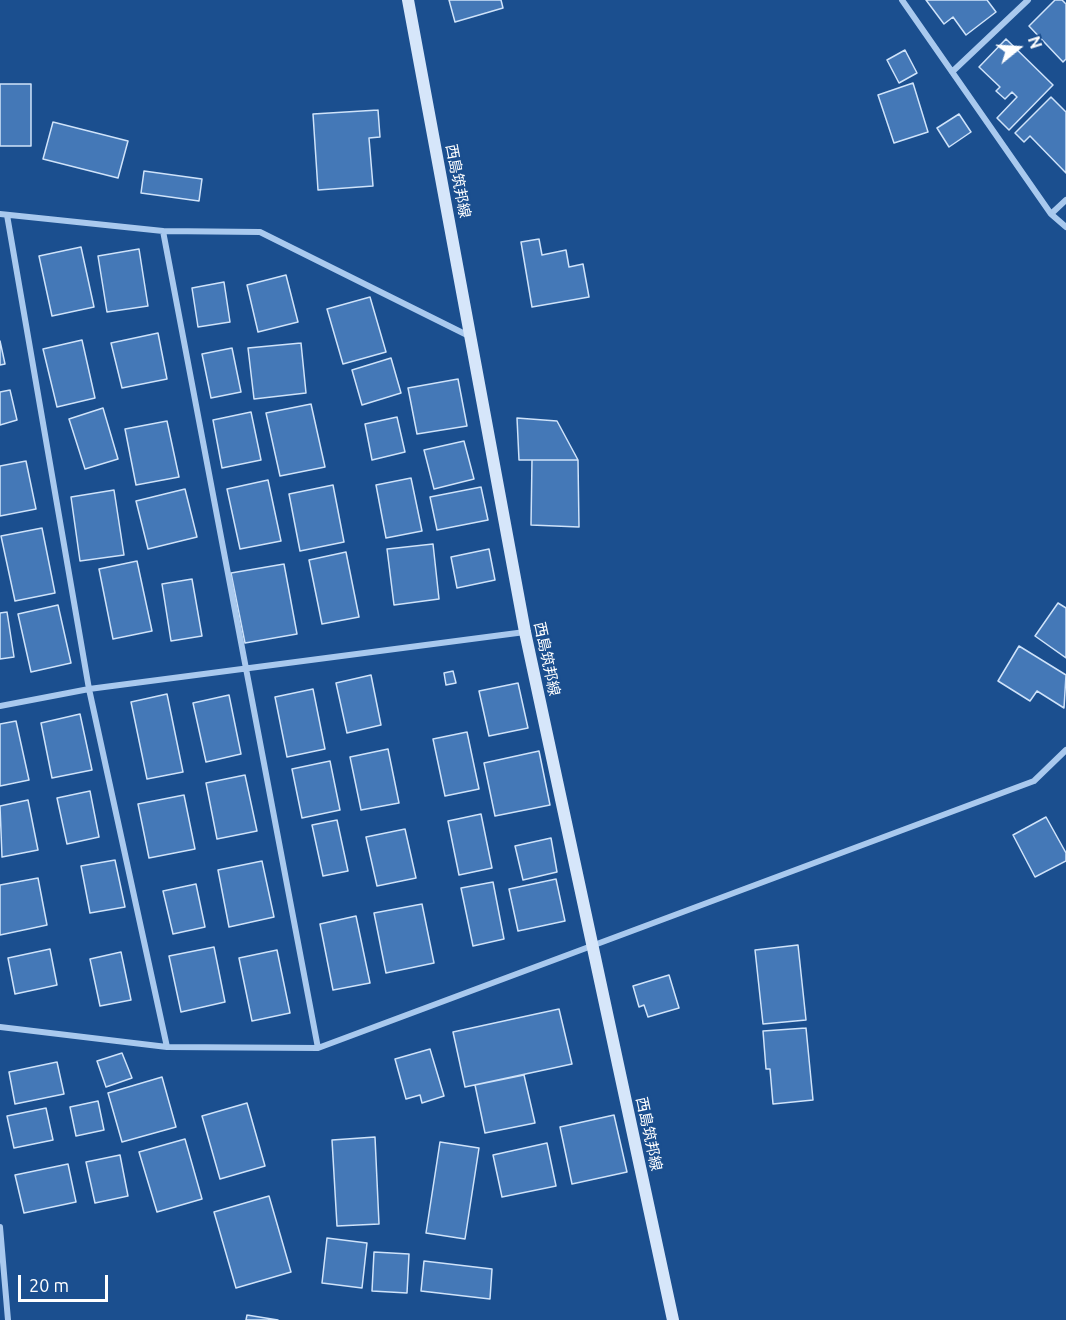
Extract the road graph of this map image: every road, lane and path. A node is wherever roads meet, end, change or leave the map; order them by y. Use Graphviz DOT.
graph roads {
  1 [pos="408,0"];
  2 [pos="902,0"];
  3 [pos="1028,0"];
  4 [pos="952,72"];
  5 [pos="1066,200"];
  6 [pos="4,214"];
  7 [pos="1050,214"];
  8 [pos="1066,226"];
  9 [pos="163,231"];
  10 [pos="472,338"];
  11 [pos="525,632"];
  12 [pos="244,668"];
  13 [pos="89,689"];
  14 [pos="0,706"];
  15 [pos="1066,750"];
  16 [pos="594,948"];
  17 [pos="0,1027"];
  18 [pos="167,1047"];
  19 [pos="318,1048"];
  20 [pos="0,1227"];
  21 [pos="8,1320"];
  22 [pos="673,1320"];
  1 -- 10 [label="main road, 西島筑邦線"];
  2 -- 4 [label="street"];
  3 -- 4 [label="street"];
  4 -- 7 [label="street"];
  5 -- 7 [label="street"];
  6 -- 9 [label="street"];
  6 -- 13 [label="street"];
  7 -- 8 [label="street"];
  9 -- 10 [label="street"];
  9 -- 12 [label="street"];
  10 -- 11 [label="main road, 西島筑邦線"];
  11 -- 12 [label="street"];
  11 -- 16 [label="main road, 西島筑邦線"];
  12 -- 13 [label="street"];
  12 -- 19 [label="street"];
  13 -- 14 [label="street"];
  13 -- 18 [label="street"];
  15 -- 16 [label="street"];
  16 -- 19 [label="street"];
  16 -- 22 [label="main road, 西島筑邦線"];
  17 -- 18 [label="street"];
  18 -- 19 [label="street"];
  20 -- 21 [label="street"];
}
